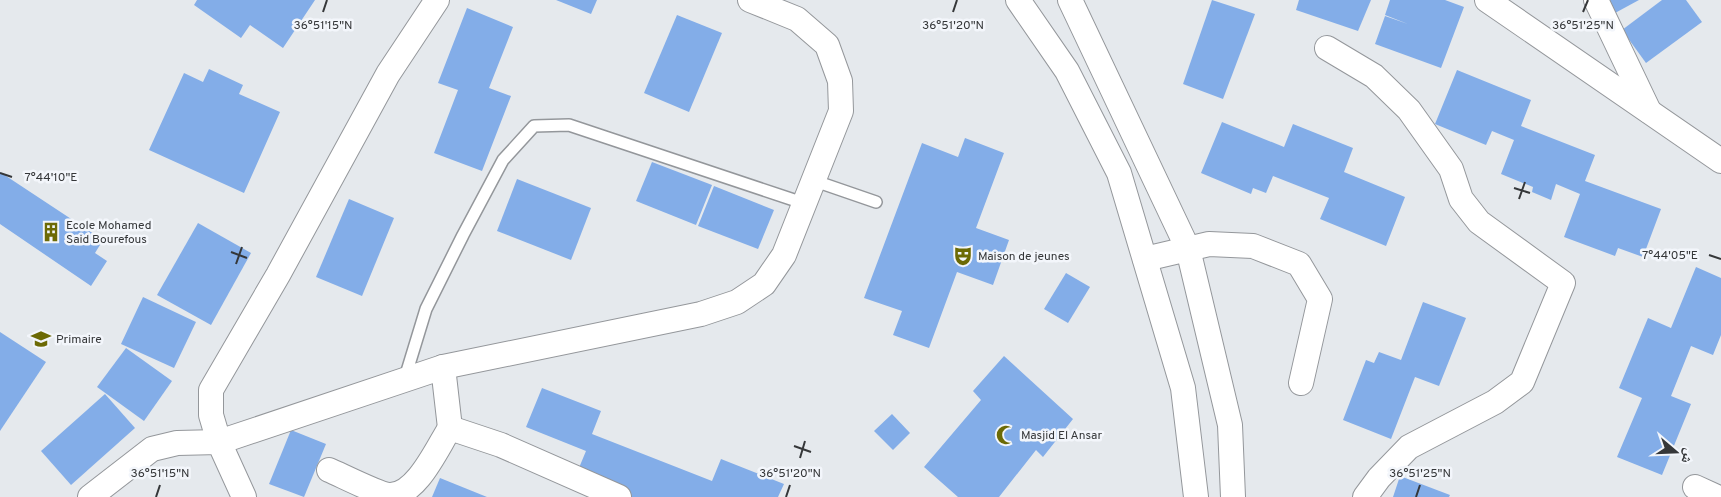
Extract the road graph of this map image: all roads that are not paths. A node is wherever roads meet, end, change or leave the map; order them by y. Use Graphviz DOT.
graph roads {
  1 [pos="437,0"];
  2 [pos="750,0"];
  3 [pos="1018,0"];
  4 [pos="1070,0"];
  5 [pos="1487,0"];
  6 [pos="1596,0"];
  7 [pos="1327,48"];
  8 [pos="1650,114"];
  9 [pos="1721,161"];
  10 [pos="815,181"];
  11 [pos="876,202"];
  12 [pos="806,204"];
  13 [pos="1188,249"];
  14 [pos="1145,259"];
  15 [pos="443,367"];
  16 [pos="403,381"];
  17 [pos="1301,383"];
  18 [pos="450,428"];
  19 [pos="219,442"];
  20 [pos="329,470"];
  21 [pos="1695,487"];
  22 [pos="90,497"];
  23 [pos="244,497"];
  24 [pos="619,497"];
  25 [pos="1196,497"];
  26 [pos="1233,497"];
  27 [pos="1365,497"];
  28 [pos="1717,497"];
  1 -- 19 [label="street"];
  2 -- 10 [label="street"];
  3 -- 14 [label="street"];
  4 -- 13 [label="street"];
  5 -- 8 [label="street"];
  6 -- 8 [label="street"];
  7 -- 27 [label="street"];
  8 -- 9 [label="street"];
  10 -- 11 [label="lane"];
  10 -- 12 [label="street"];
  12 -- 15 [label="street"];
  12 -- 16 [label="lane"];
  13 -- 14 [label="street"];
  13 -- 17 [label="street"];
  13 -- 26 [label="street"];
  14 -- 25 [label="street"];
  15 -- 16 [label="street"];
  15 -- 18 [label="street"];
  16 -- 19 [label="street"];
  18 -- 20 [label="street"];
  18 -- 24 [label="street"];
  19 -- 22 [label="street"];
  19 -- 23 [label="street"];
  21 -- 28 [label="street"];
}
